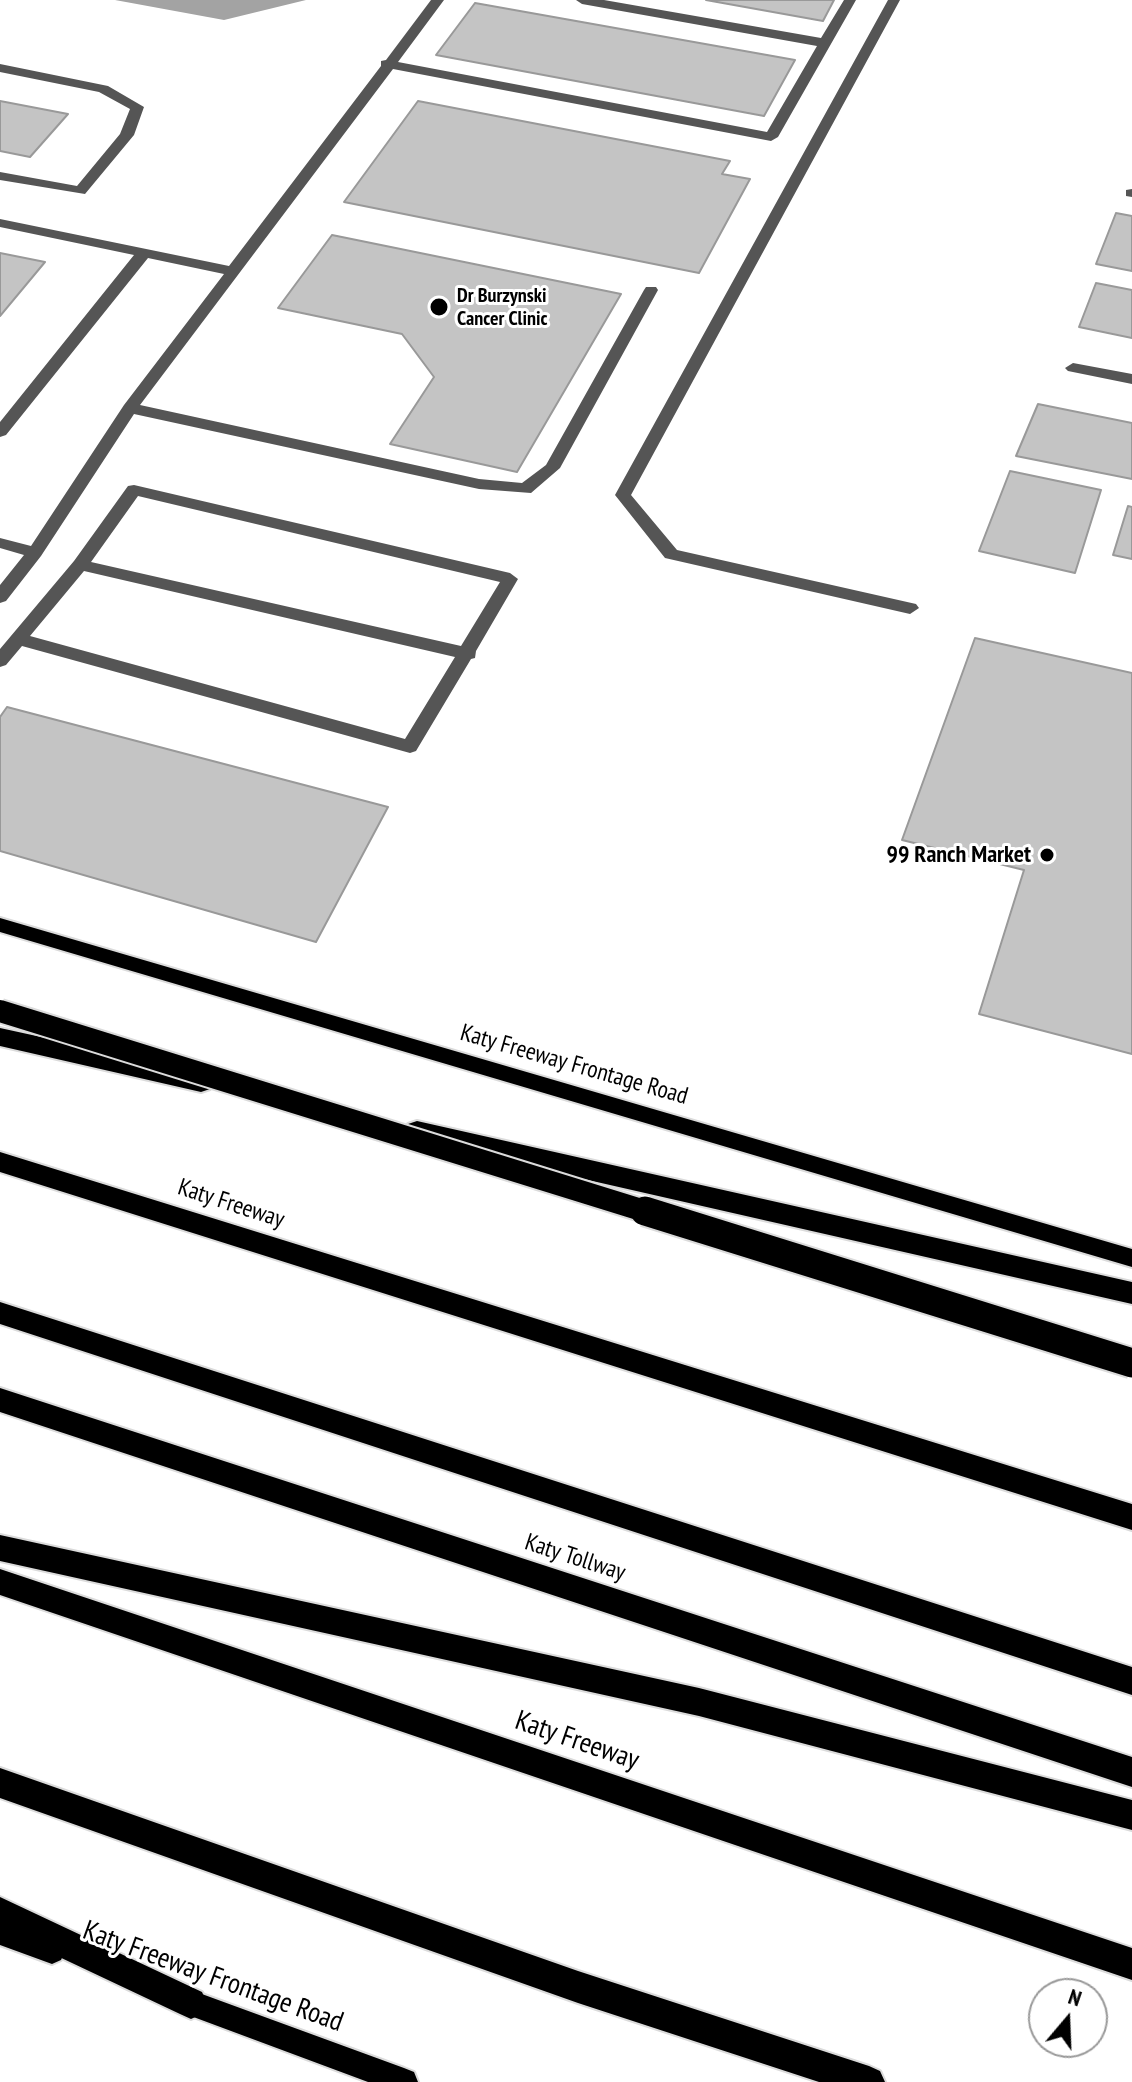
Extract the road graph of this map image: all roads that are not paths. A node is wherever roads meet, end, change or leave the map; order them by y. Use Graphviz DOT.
graph roads {
  1 [pos="438,0"];
  2 [pos="582,0"];
  3 [pos="850,0"];
  4 [pos="894,0"];
  5 [pos="825,43"];
  6 [pos="386,64"];
  7 [pos="0,68"];
  8 [pos="0,176"];
  9 [pos="0,223"];
  10 [pos="144,253"];
  11 [pos="231,271"];
  12 [pos="651,290"];
  13 [pos="1073,368"];
  14 [pos="1132,379"];
  15 [pos="130,408"];
  16 [pos="0,432"];
  17 [pos="0,543"];
  18 [pos="35,552"];
  19 [pos="80,565"];
  20 [pos="0,597"];
  21 [pos="910,608"];
  22 [pos="18,639"];
  23 [pos="469,654"];
  24 [pos="0,661"];
  25 [pos="0,925"];
  26 [pos="0,1011"];
  27 [pos="0,1037"];
  28 [pos="0,1162"];
  29 [pos="1132,1258"];
  30 [pos="1132,1293"];
  31 [pos="0,1313"];
  32 [pos="1132,1363"];
  33 [pos="0,1400"];
  34 [pos="1056,1493"];
  35 [pos="1132,1517"];
  36 [pos="1132,1523"];
  37 [pos="0,1548"];
  38 [pos="0,1582"];
  39 [pos="1132,1681"];
  40 [pos="1132,1772"];
  41 [pos="0,1783"];
  42 [pos="1132,1815"];
  43 [pos="0,1913"];
  44 [pos="0,1932"];
  45 [pos="1132,1964"];
  46 [pos="191,2003"];
  47 [pos="404,2082"];
  48 [pos="869,2082"];
  1 -- 6 [label="lane"];
  2 -- 5 [label="lane"];
  3 -- 5 [label="lane"];
  4 -- 21 [label="lane"];
  5 -- 6 [label="lane"];
  6 -- 11 [label="lane"];
  7 -- 8 [label="lane"];
  9 -- 10 [label="lane"];
  10 -- 11 [label="lane"];
  10 -- 16 [label="lane"];
  11 -- 15 [label="lane"];
  12 -- 15 [label="lane"];
  13 -- 14 [label="lane"];
  15 -- 18 [label="lane"];
  17 -- 18 [label="lane"];
  18 -- 20 [label="lane"];
  19 -- 22 [label="lane"];
  19 -- 23 [label="lane"];
  19 -- 23 [label="lane"];
  22 -- 23 [label="lane"];
  22 -- 24 [label="lane"];
  25 -- 29 [label="main road, Katy Freeway Frontage Road"];
  26 -- 32 [label="highway, bridge"];
  27 -- 30 [label="highway"];
  28 -- 34 [label="highway, Katy Freeway"];
  31 -- 39 [label="highway"];
  33 -- 40 [label="highway, Katy Tollway"];
  34 -- 35 [label="highway, Katy Freeway"];
  34 -- 36 [label="highway"];
  37 -- 42 [label="highway"];
  38 -- 45 [label="highway, Katy Freeway"];
  41 -- 48 [label="highway"];
  43 -- 46 [label="highway"];
  44 -- 46 [label="main road, Katy Freeway Frontage Road"];
  46 -- 47 [label="main road, Katy Freeway Frontage Road"];
}
